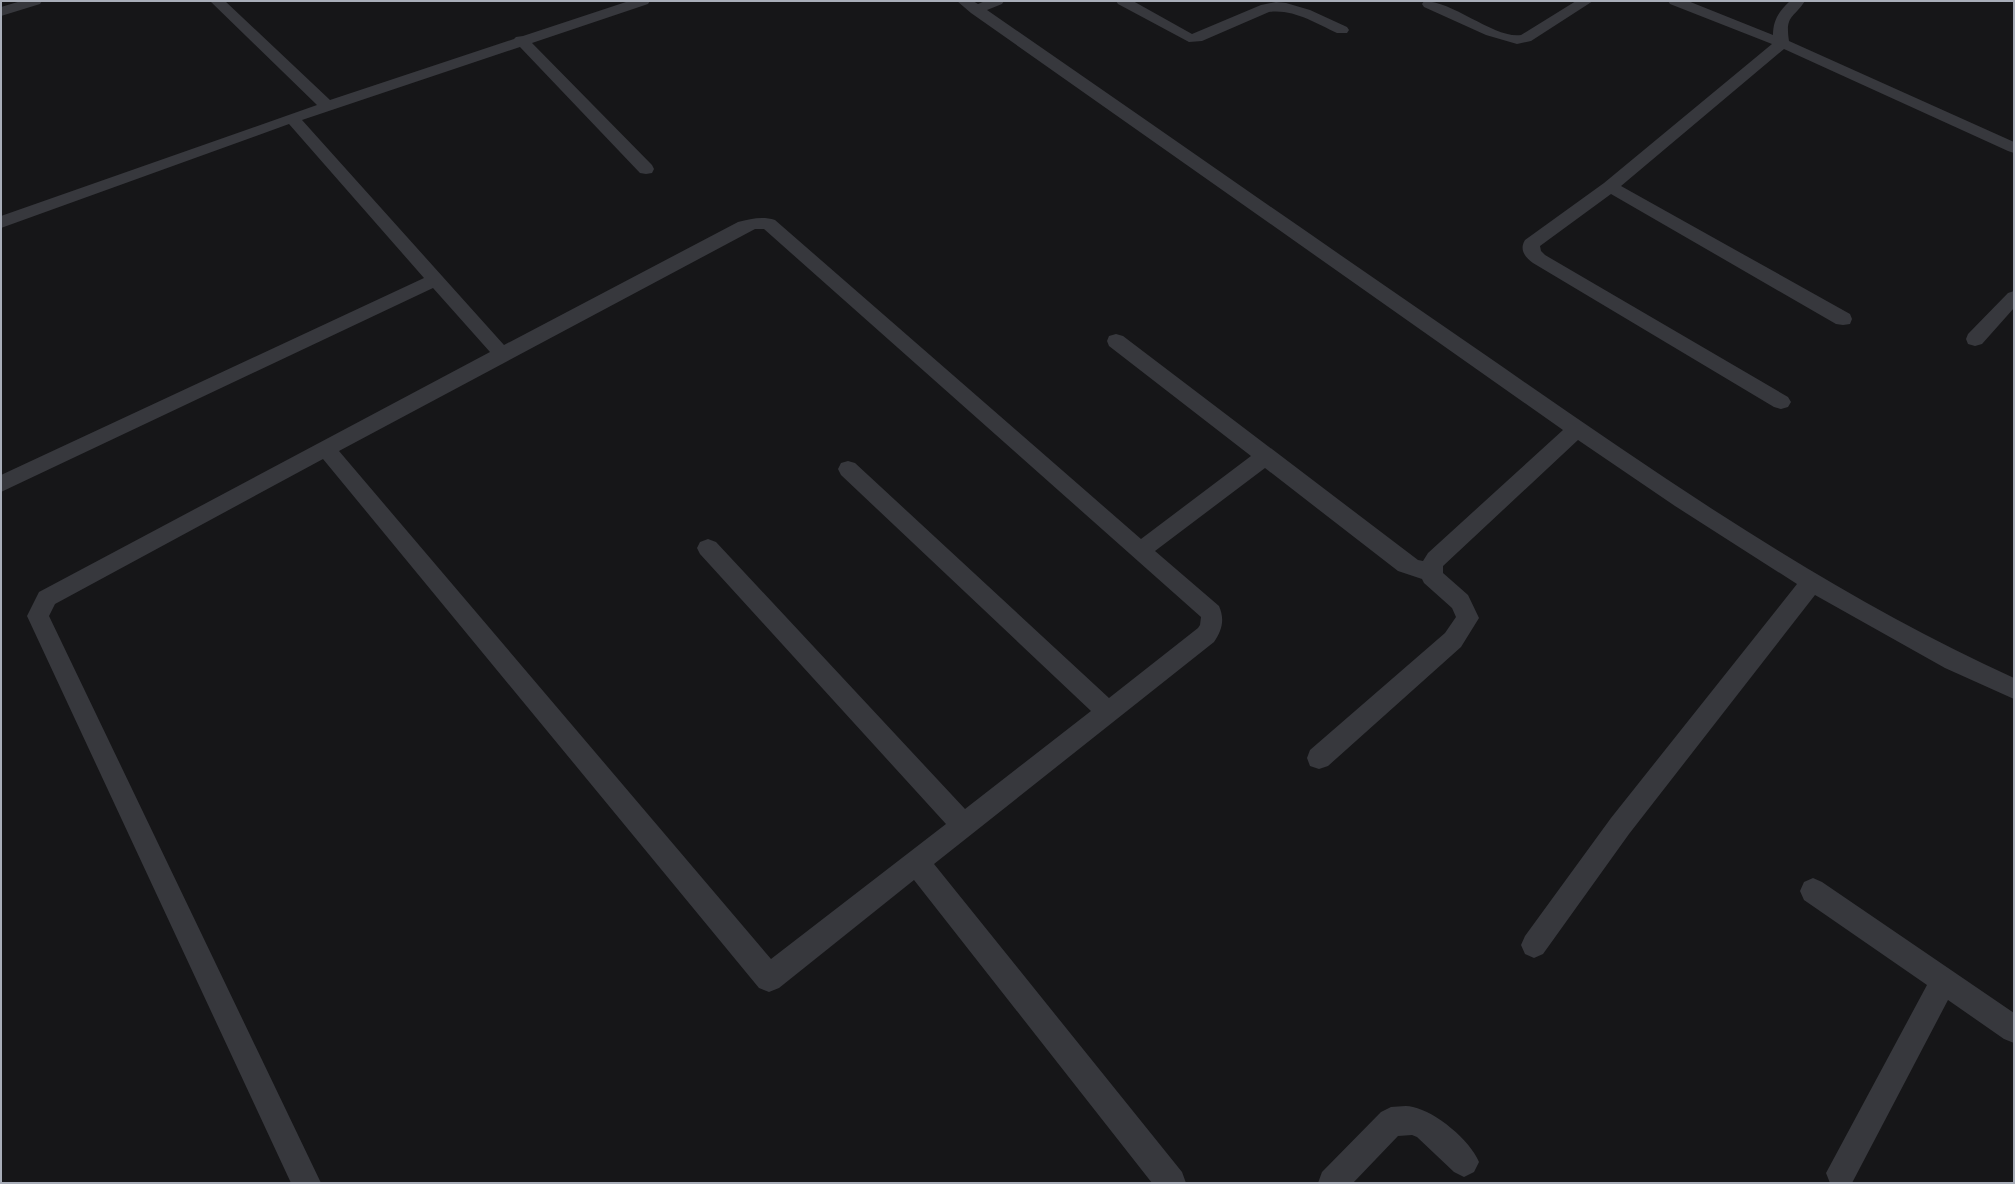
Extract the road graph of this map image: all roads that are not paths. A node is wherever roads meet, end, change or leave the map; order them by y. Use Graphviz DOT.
graph roads {
  1 [pos="35,1"];
  2 [pos="217,1"];
  3 [pos="643,1"];
  4 [pos="997,1"];
  5 [pos="1123,1"];
  6 [pos="1586,1"];
  7 [pos="1675,1"];
  8 [pos="1798,1"];
  9 [pos="1429,4"];
  10 [pos="970,6"];
  11 [pos="1,12"];
  12 [pos="1342,30"];
  13 [pos="521,40"];
  14 [pos="1782,43"];
  15 [pos="327,106"];
  16 [pos="292,118"];
  17 [pos="2014,148"];
  18 [pos="646,169"];
  19 [pos="1610,187"];
  20 [pos="1,222"];
  21 [pos="436,280"];
  22 [pos="2014,297"];
  23 [pos="1843,319"];
  24 [pos="1975,340"];
  25 [pos="1116,341"];
  26 [pos="502,354"];
  27 [pos="1781,402"];
  28 [pos="1577,429"];
  29 [pos="326,449"];
  30 [pos="1265,457"];
  31 [pos="848,469"];
  32 [pos="1,484"];
  33 [pos="708,548"];
  34 [pos="1140,551"];
  35 [pos="1432,571"];
  36 [pos="1812,582"];
  37 [pos="2014,689"];
  38 [pos="1108,712"];
  39 [pos="1319,758"];
  40 [pos="963,825"];
  41 [pos="916,862"];
  42 [pos="1813,891"];
  43 [pos="1534,945"];
  44 [pos="1944,981"];
  45 [pos="2014,1029"];
  46 [pos="1464,1162"];
  47 [pos="1841,1172"];
  48 [pos="306,1183"];
  49 [pos="1171,1183"];
  50 [pos="1333,1183"];
  1 -- 11 [label="street"];
  2 -- 15 [label="street"];
  3 -- 13 [label="street"];
  4 -- 10 [label="street"];
  5 -- 12 [label="street"];
  6 -- 9 [label="street"];
  7 -- 14 [label="street"];
  8 -- 14 [label="street"];
  10 -- 28 [label="street"];
  13 -- 15 [label="street"];
  13 -- 18 [label="street"];
  14 -- 17 [label="street"];
  14 -- 19 [label="street"];
  15 -- 16 [label="street"];
  16 -- 20 [label="street"];
  16 -- 21 [label="street"];
  19 -- 23 [label="street"];
  19 -- 27 [label="street"];
  21 -- 26 [label="street"];
  21 -- 32 [label="street"];
  22 -- 24 [label="street"];
  25 -- 30 [label="street"];
  26 -- 29 [label="street"];
  26 -- 34 [label="street"];
  28 -- 35 [label="street"];
  28 -- 36 [label="street"];
  29 -- 41 [label="street"];
  29 -- 48 [label="street"];
  30 -- 34 [label="street"];
  30 -- 35 [label="street"];
  31 -- 38 [label="street"];
  33 -- 40 [label="street"];
  34 -- 38 [label="street"];
  35 -- 39 [label="street"];
  36 -- 37 [label="street"];
  36 -- 43 [label="street"];
  38 -- 40 [label="street"];
  40 -- 41 [label="street"];
  41 -- 49 [label="street"];
  42 -- 44 [label="street"];
  44 -- 45 [label="street"];
  44 -- 47 [label="street"];
  46 -- 50 [label="street"];
}
